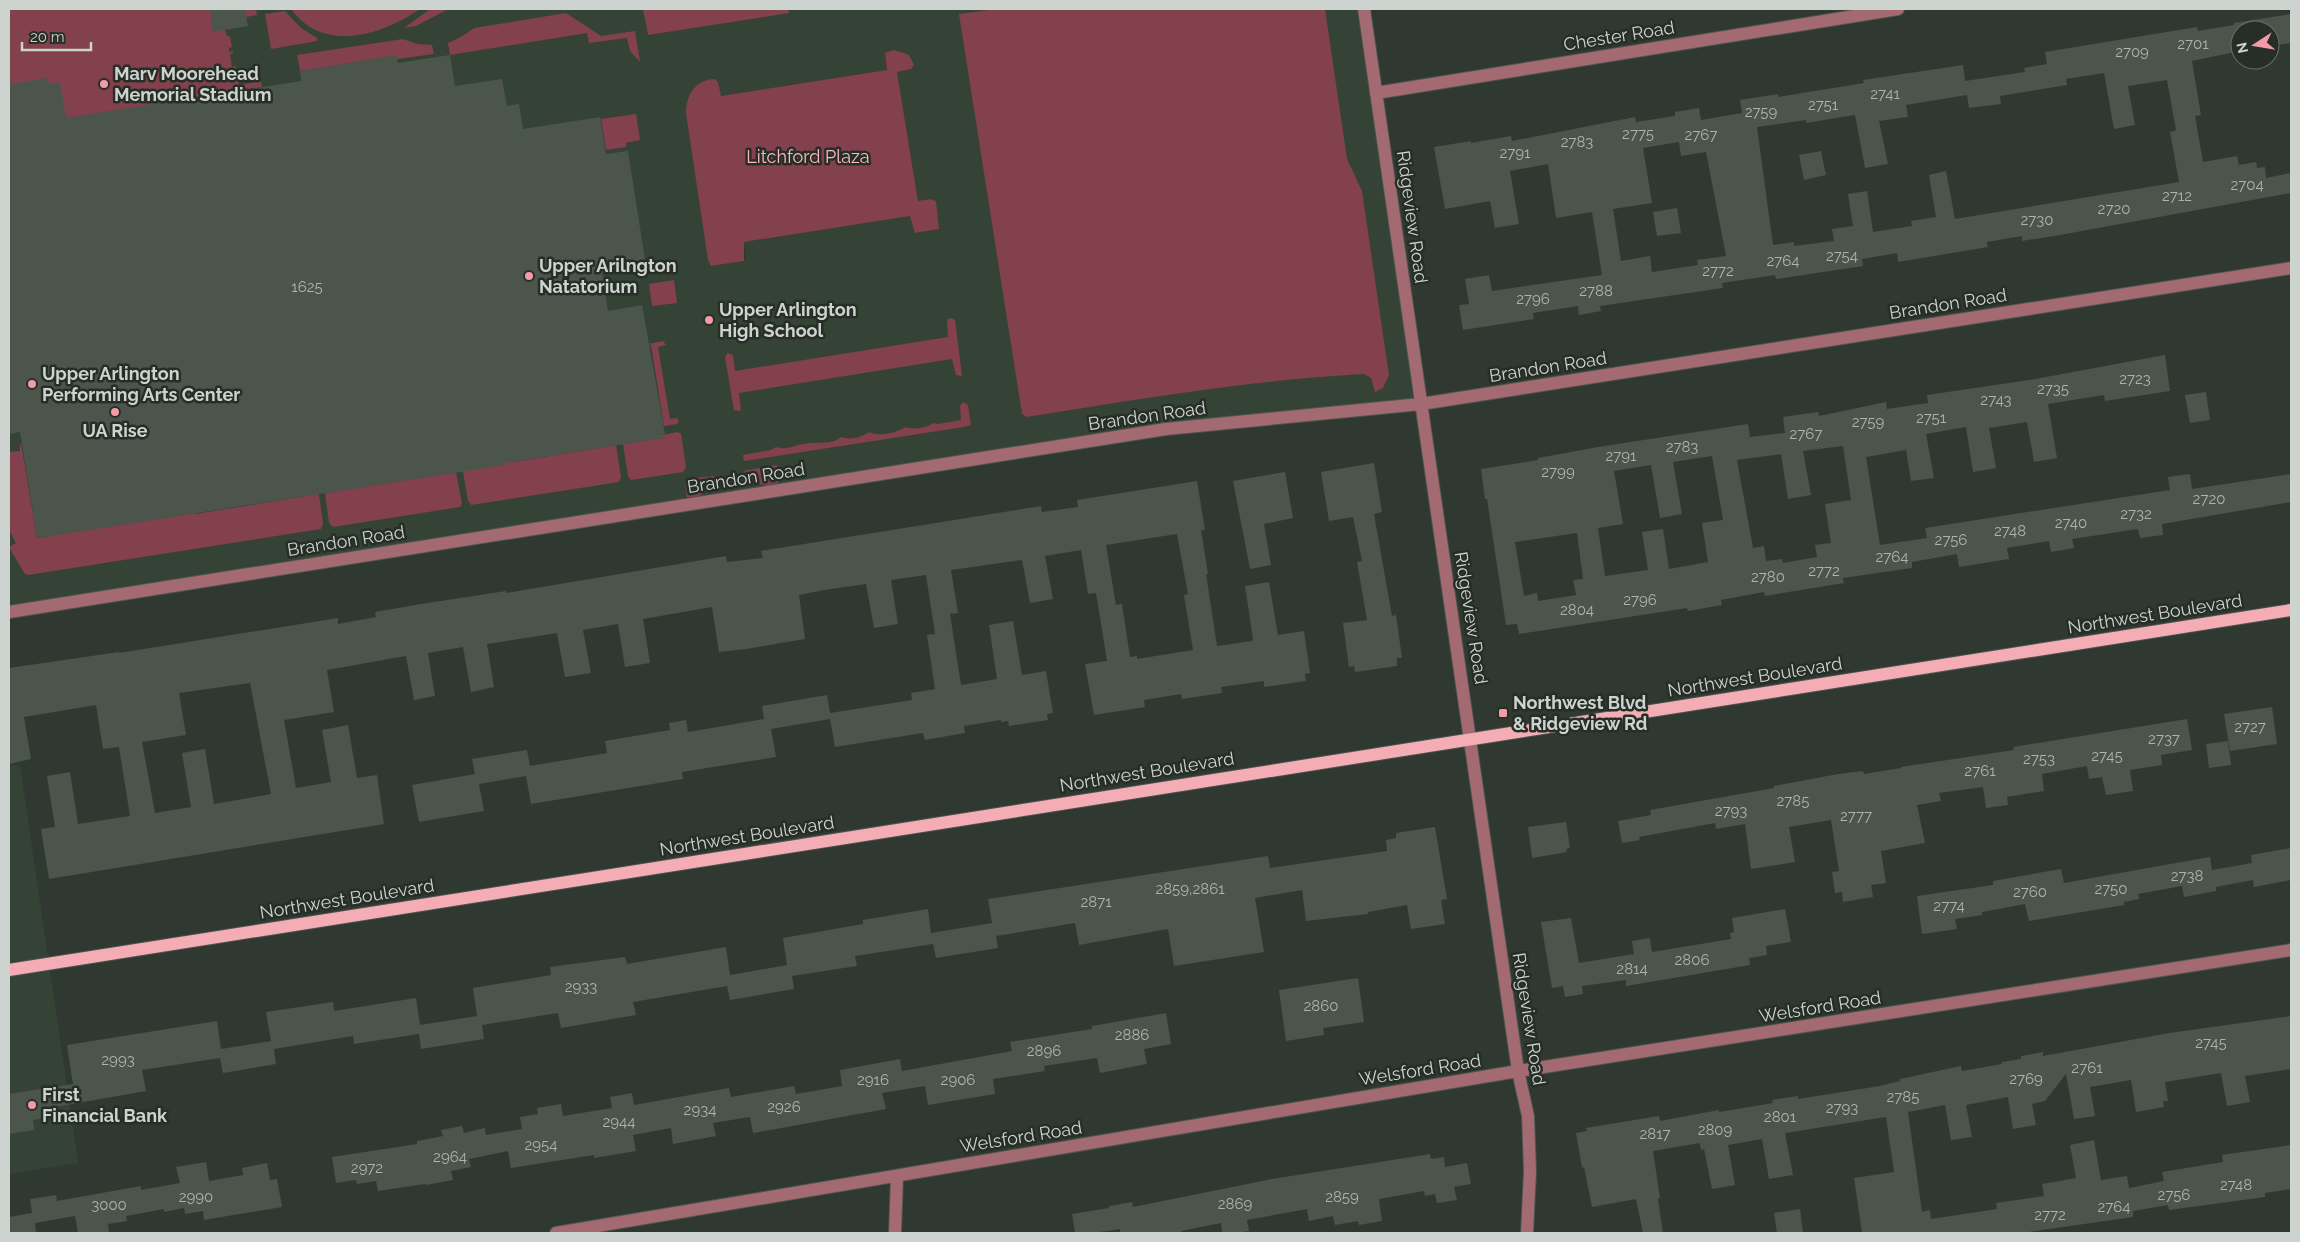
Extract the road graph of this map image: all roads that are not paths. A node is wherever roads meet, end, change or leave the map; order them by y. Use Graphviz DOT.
graph roads {
  1 [pos="1364,9"];
  2 [pos="1898,9"];
  3 [pos="1376,93"];
  4 [pos="2291,268"];
  5 [pos="1421,404"];
  6 [pos="2291,610"];
  7 [pos="9,612"];
  8 [pos="1472,740"];
  9 [pos="2291,950"];
  10 [pos="9,970"];
  11 [pos="1518,1071"];
  12 [pos="897,1176"];
  13 [pos="556,1233"];
  14 [pos="895,1233"];
  15 [pos="1527,1233"];
  1 -- 3 [label="street, Ridgeview Road"];
  2 -- 3 [label="street, Chester Road"];
  3 -- 5 [label="street, Ridgeview Road"];
  4 -- 5 [label="street, Brandon Road"];
  5 -- 7 [label="street, Brandon Road"];
  5 -- 8 [label="street, Ridgeview Road"];
  6 -- 8 [label="main road, Northwest Boulevard"];
  8 -- 10 [label="main road, Northwest Boulevard"];
  8 -- 11 [label="street, Ridgeview Road"];
  9 -- 11 [label="street, Welsford Road"];
  11 -- 12 [label="street, Welsford Road"];
  11 -- 15 [label="street, Ridgeview Road"];
  12 -- 13 [label="street, Welsford Road"];
  12 -- 14 [label="street"];
}
